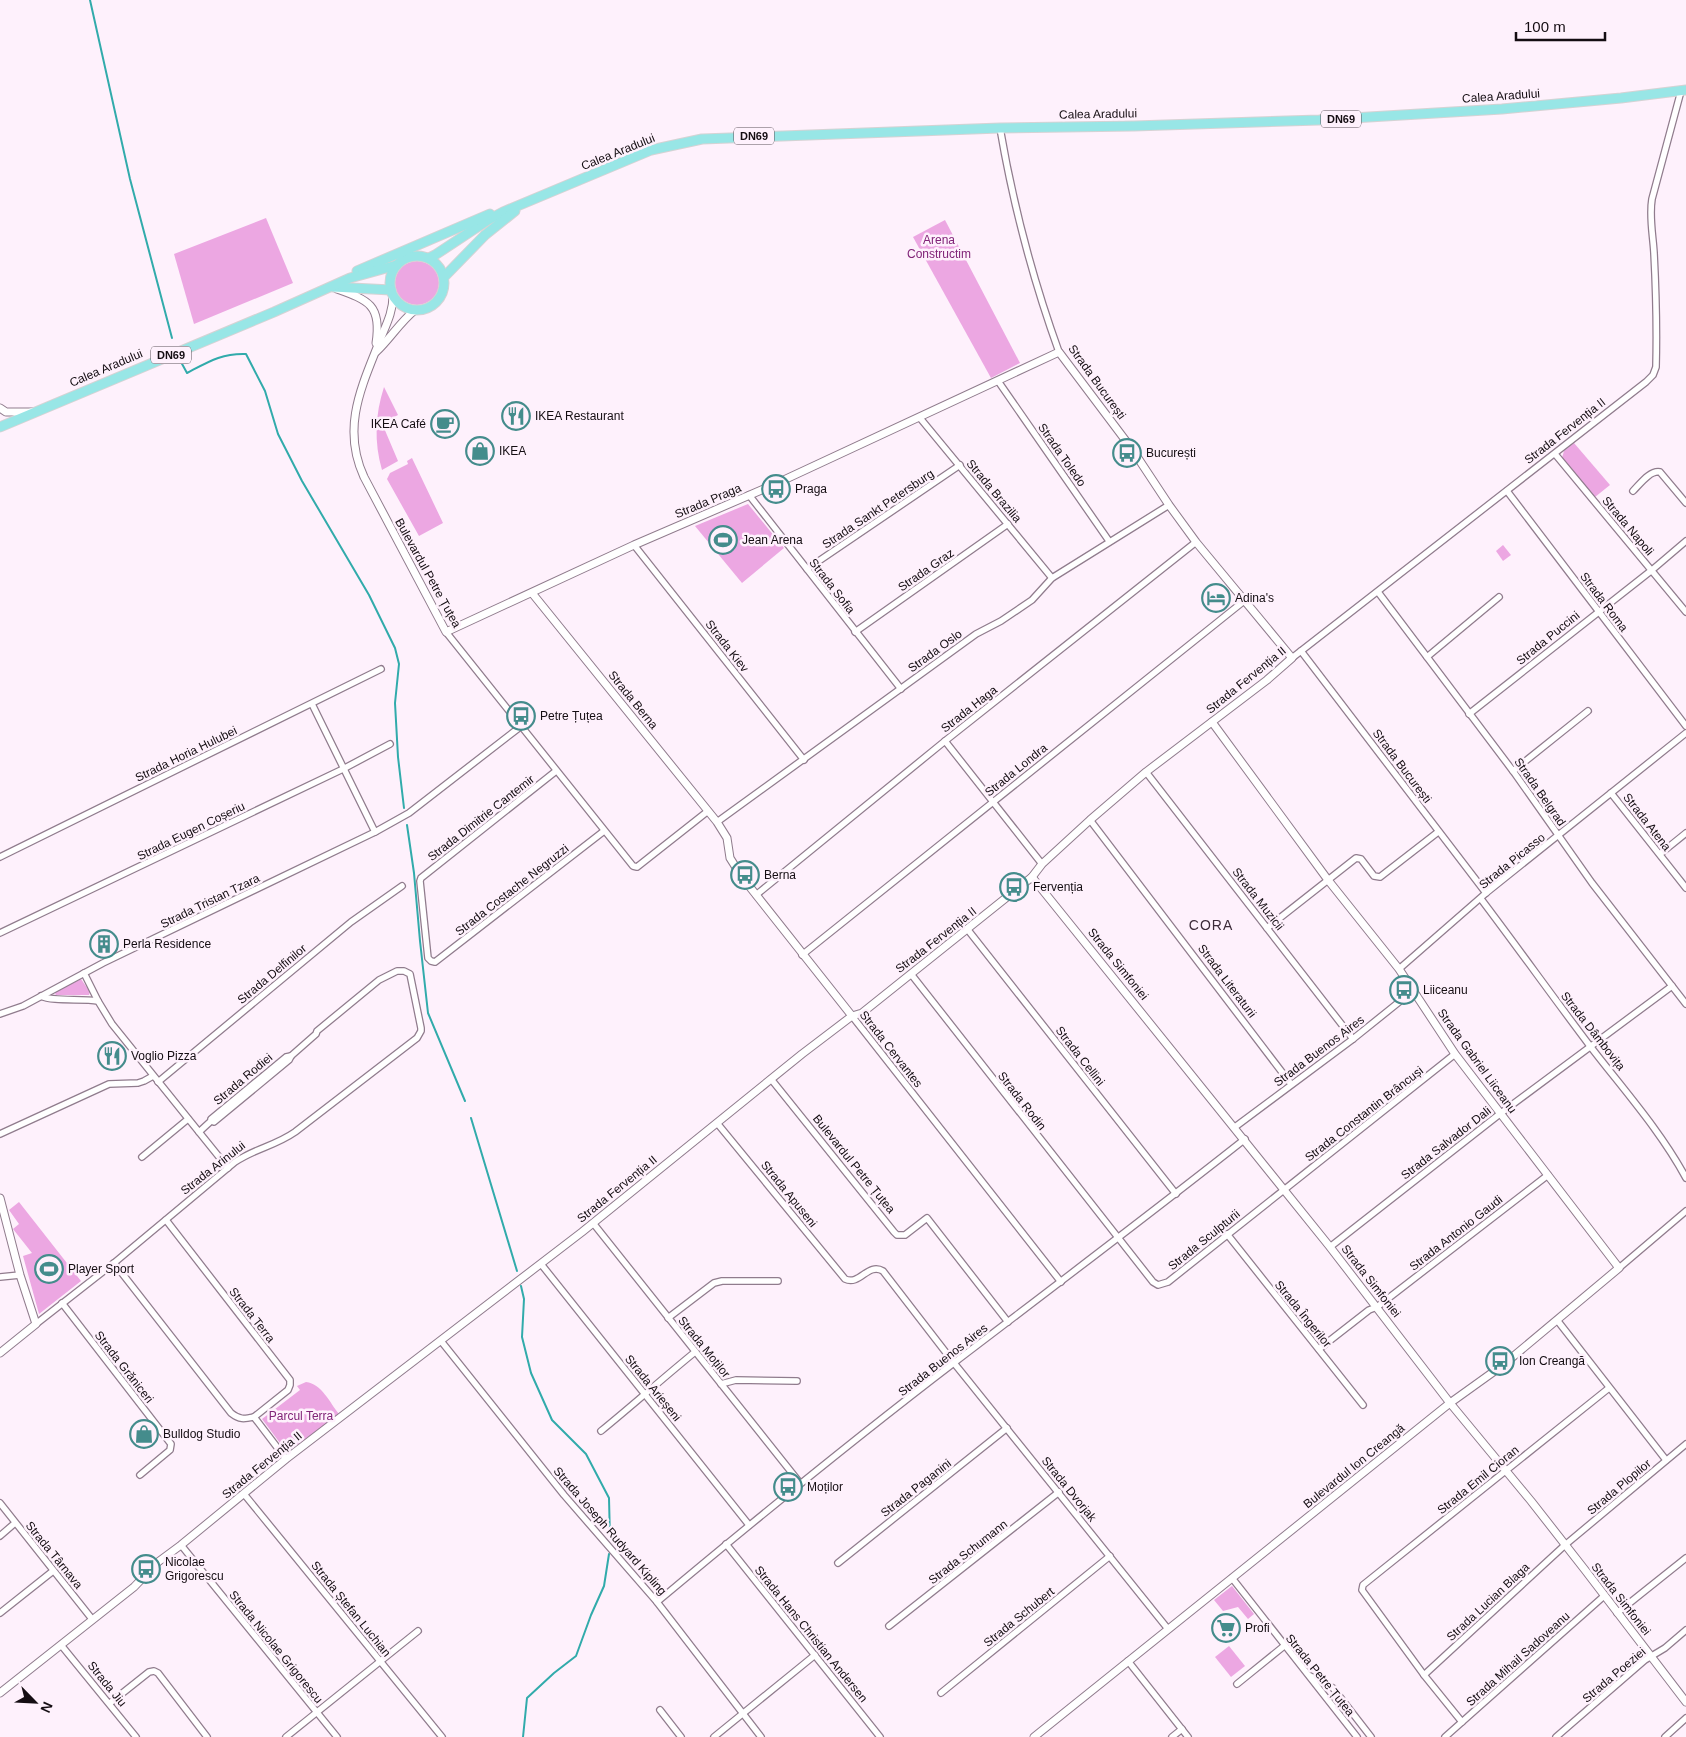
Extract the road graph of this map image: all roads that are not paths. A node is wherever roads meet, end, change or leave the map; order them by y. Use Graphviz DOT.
graph roads {
  1 [pos="1684,91"];
  2 [pos="1000,128"];
  3 [pos="521,206"];
  4 [pos="428,258"];
  5 [pos="397,265"];
  6 [pos="444,277"];
  7 [pos="332,287"];
  8 [pos="392,293"];
  9 [pos="415,310"];
  10 [pos="1059,352"];
  11 [pos="374,354"];
  12 [pos="998,381"];
  13 [pos="0,408"];
  14 [pos="36,412"];
  15 [pos="920,418"];
  16 [pos="0,427"];
  17 [pos="1555,454"];
  18 [pos="960,465"];
  19 [pos="1507,491"];
  20 [pos="1633,491"];
  21 [pos="749,496"];
  22 [pos="1686,502"];
  23 [pos="1169,505"];
  24 [pos="1008,524"];
  25 [pos="1109,541"];
  26 [pos="1686,541"];
  27 [pos="1196,542"];
  28 [pos="634,545"];
  29 [pos="807,570"];
  30 [pos="1652,570"];
  31 [pos="1052,578"];
  32 [pos="1378,592"];
  33 [pos="532,593"];
  34 [pos="1499,598"];
  35 [pos="1244,602"];
  36 [pos="1598,611"];
  37 [pos="1686,612"];
  38 [pos="446,632"];
  39 [pos="855,632"];
  40 [pos="1301,651"];
  41 [pos="1427,657"];
  42 [pos="1292,658"];
  43 [pos="381,670"];
  44 [pos="901,689"];
  45 [pos="312,704"];
  46 [pos="1588,712"];
  47 [pos="1469,714"];
  48 [pos="1212,722"];
  49 [pos="1686,726"];
  50 [pos="520,727"];
  51 [pos="1686,733"];
  52 [pos="945,741"];
  53 [pos="390,744"];
  54 [pos="804,760"];
  55 [pos="343,769"];
  56 [pos="556,771"];
  57 [pos="1513,771"];
  58 [pos="1146,772"];
  59 [pos="1612,793"];
  60 [pos="992,802"];
  61 [pos="708,811"];
  62 [pos="1090,820"];
  63 [pos="717,822"];
  64 [pos="604,831"];
  65 [pos="375,832"];
  66 [pos="1438,832"];
  67 [pos="1686,832"];
  68 [pos="1558,836"];
  69 [pos="1660,854"];
  70 [pos="0,857"];
  71 [pos="1042,864"];
  72 [pos="1032,877"];
  73 [pos="1328,880"];
  74 [pos="402,886"];
  75 [pos="1686,888"];
  76 [pos="756,894"];
  77 [pos="1486,894"];
  78 [pos="1480,899"];
  79 [pos="1267,928"];
  80 [pos="968,930"];
  81 [pos="0,933"];
  82 [pos="802,955"];
  83 [pos="431,961"];
  84 [pos="1399,969"];
  85 [pos="408,972"];
  86 [pos="84,973"];
  87 [pos="911,974"];
  88 [pos="1672,986"];
  89 [pos="1414,990"];
  90 [pos="42,996"];
  91 [pos="98,1001"];
  92 [pos="1686,1004"];
  93 [pos="0,1014"];
  94 [pos="852,1016"];
  95 [pos="1353,1039"];
  96 [pos="1590,1047"];
  97 [pos="1456,1054"];
  98 [pos="153,1076"];
  99 [pos="771,1079"];
  100 [pos="158,1082"];
  101 [pos="1292,1084"];
  102 [pos="1501,1113"];
  103 [pos="188,1119"];
  104 [pos="717,1123"];
  105 [pos="1235,1127"];
  106 [pos="199,1132"];
  107 [pos="0,1134"];
  108 [pos="1245,1139"];
  109 [pos="142,1157"];
  110 [pos="228,1168"];
  111 [pos="1548,1175"];
  112 [pos="1686,1178"];
  113 [pos="1284,1189"];
  114 [pos="1176,1194"];
  115 [pos="1,1203"];
  116 [pos="1686,1211"];
  117 [pos="166,1220"];
  118 [pos="593,1223"];
  119 [pos="1227,1234"];
  120 [pos="1118,1239"];
  121 [pos="1330,1246"];
  122 [pos="114,1263"];
  123 [pos="541,1264"];
  124 [pos="1619,1268"];
  125 [pos="20,1275"];
  126 [pos="0,1277"];
  127 [pos="845,1279"];
  128 [pos="778,1281"];
  129 [pos="1061,1282"];
  130 [pos="62,1304"];
  131 [pos="1378,1307"];
  132 [pos="668,1318"];
  133 [pos="1557,1320"];
  134 [pos="1008,1322"];
  135 [pos="36,1324"];
  136 [pos="441,1341"];
  137 [pos="1318,1349"];
  138 [pos="695,1352"];
  139 [pos="0,1353"];
  140 [pos="954,1363"];
  141 [pos="797,1381"];
  142 [pos="721,1384"];
  143 [pos="1610,1388"];
  144 [pos="644,1393"];
  145 [pos="1450,1402"];
  146 [pos="1363,1406"];
  147 [pos="254,1416"];
  148 [pos="1007,1428"];
  149 [pos="601,1431"];
  150 [pos="1686,1444"];
  151 [pos="286,1460"];
  152 [pos="1666,1460"];
  153 [pos="1506,1471"];
  154 [pos="140,1475"];
  155 [pos="800,1483"];
  156 [pos="1059,1492"];
  157 [pos="244,1494"];
  158 [pos="0,1504"];
  159 [pos="15,1524"];
  160 [pos="749,1525"];
  161 [pos="0,1536"];
  162 [pos="726,1544"];
  163 [pos="182,1545"];
  164 [pos="1565,1545"];
  165 [pos="1110,1556"];
  166 [pos="1686,1558"];
  167 [pos="838,1563"];
  168 [pos="52,1570"];
  169 [pos="1232,1578"];
  170 [pos="1604,1596"];
  171 [pos="658,1602"];
  172 [pos="0,1613"];
  173 [pos="1617,1613"];
  174 [pos="92,1619"];
  175 [pos="889,1626"];
  176 [pos="1168,1629"];
  177 [pos="1686,1630"];
  178 [pos="418,1631"];
  179 [pos="61,1645"];
  180 [pos="1284,1646"];
  181 [pos="816,1655"];
  182 [pos="1652,1656"];
  183 [pos="381,1661"];
  184 [pos="1128,1661"];
  185 [pos="1307,1675"];
  186 [pos="1424,1675"];
  187 [pos="1237,1684"];
  188 [pos="0,1693"];
  189 [pos="941,1693"];
  190 [pos="1686,1702"];
  191 [pos="110,1703"];
  192 [pos="660,1710"];
  193 [pos="317,1712"];
  194 [pos="743,1714"];
  195 [pos="1686,1718"];
  196 [pos="1462,1722"];
  197 [pos="1182,1729"];
  198 [pos="136,1737"];
  199 [pos="207,1737"];
  200 [pos="286,1737"];
  201 [pos="336,1737"];
  202 [pos="442,1737"];
  203 [pos="681,1737"];
  204 [pos="714,1737"];
  205 [pos="761,1737"];
  206 [pos="880,1737"];
  207 [pos="1034,1737"];
  208 [pos="1172,1737"];
  209 [pos="1188,1737"];
  210 [pos="1357,1737"];
  211 [pos="1371,1737"];
  212 [pos="1444,1737"];
  213 [pos="1556,1737"];
  214 [pos="1665,1737"];
  1 -- 2 [label="main road, Calea Aradului / DN69"];
  1 -- 17 [label="street, Strada Fervenția II"];
  2 -- 3 [label="main road, Calea Aradului / DN69"];
  2 -- 10 [label="street, Strada București"];
  3 -- 4 [label="main road, Calea Aradului / DN69"];
  3 -- 6 [label="main road, Calea Aradului / DN69"];
  3 -- 7 [label="main road, DN69"];
  4 -- 5 [label="main road, DN69"];
  4 -- 6 [label="main road"];
  5 -- 7 [label="main road, Calea Aradului / DN69"];
  5 -- 8 [label="main road"];
  6 -- 9 [label="main road, DN69"];
  7 -- 8 [label="main road, Calea Aradului / DN69"];
  7 -- 11 [label="street"];
  7 -- 14 [label="main road, Calea Aradului / DN69"];
  8 -- 9 [label="main road"];
  8 -- 11 [label="street, Bulevardul Petre Țuțea"];
  9 -- 11 [label="street, Bulevardul Petre Țuțea"];
  10 -- 12 [label="street, Strada Praga"];
  10 -- 23 [label="street, Strada București"];
  11 -- 38 [label="street, Bulevardul Petre Țuțea"];
  12 -- 15 [label="street, Strada Praga"];
  12 -- 25 [label="street, Strada Toledo"];
  13 -- 14 [label="street"];
  14 -- 16 [label="main road, Calea Aradului / DN69"];
  15 -- 18 [label="street, Strada Brazilia"];
  15 -- 21 [label="street, Strada Praga"];
  17 -- 19 [label="street, Strada Fervenția II"];
  17 -- 30 [label="street, Strada Napoli"];
  18 -- 24 [label="street, Strada Brazilia"];
  18 -- 29 [label="street, Strada Sankt Petersburg"];
  19 -- 32 [label="street, Strada Fervenția II"];
  19 -- 36 [label="street, Strada Roma"];
  20 -- 22 [label="street"];
  21 -- 28 [label="street, Strada Praga"];
  21 -- 29 [label="street, Strada Sofia"];
  23 -- 25 [label="street, Strada Oslo"];
  23 -- 27 [label="street, Strada București"];
  24 -- 31 [label="street, Strada Brazilia"];
  24 -- 39 [label="street, Strada Graz"];
  25 -- 31 [label="street, Strada Oslo"];
  26 -- 30 [label="street, Strada Puccini"];
  27 -- 35 [label="street, Strada București"];
  27 -- 52 [label="street, Strada Haga"];
  28 -- 33 [label="street, Strada Praga"];
  28 -- 54 [label="street, Strada Kiev"];
  29 -- 39 [label="street, Strada Sofia"];
  30 -- 36 [label="street, Strada Puccini"];
  30 -- 37 [label="street, Strada Napoli"];
  31 -- 44 [label="street, Strada Oslo"];
  32 -- 40 [label="street, Strada Fervenția II"];
  32 -- 41 [label="street, Strada Belgrad"];
  33 -- 38 [label="street, Strada Praga"];
  33 -- 61 [label="street, Strada Berna"];
  34 -- 41 [label="street"];
  35 -- 42 [label="street, Strada București"];
  35 -- 60 [label="street, Strada Londra"];
  36 -- 47 [label="street, Strada Puccini"];
  36 -- 49 [label="street, Strada Roma"];
  38 -- 50 [label="street, Bulevardul Petre Țuțea"];
  39 -- 44 [label="street, Strada Sofia"];
  40 -- 42 [label="street, Strada Fervenția II"];
  40 -- 66 [label="street, Strada București"];
  41 -- 47 [label="street, Strada Belgrad"];
  42 -- 48 [label="street, Strada Fervenția II"];
  43 -- 45 [label="street, Strada Horia Hulubei"];
  44 -- 54 [label="street, Strada Oslo"];
  45 -- 55 [label="street"];
  45 -- 70 [label="street, Strada Horia Hulubei"];
  46 -- 57 [label="street"];
  47 -- 57 [label="street, Strada Belgrad"];
  48 -- 58 [label="street, Strada Fervenția II"];
  48 -- 73 [label="street, Strada Gabriel Liiceanu"];
  50 -- 56 [label="street, Bulevardul Petre Țuțea"];
  50 -- 65 [label="street, Strada Tristan Tzara"];
  51 -- 59 [label="street, Strada Picasso"];
  52 -- 60 [label="street"];
  52 -- 76 [label="street, Strada Haga"];
  53 -- 55 [label="street, Strada Eugen Coșeriu"];
  54 -- 63 [label="street, Strada Oslo"];
  55 -- 65 [label="street"];
  55 -- 81 [label="street, Strada Eugen Coșeriu"];
  56 -- 64 [label="street, Bulevardul Petre Țuțea"];
  56 -- 83 [label="street, Strada Dimitrie Cantemir"];
  57 -- 68 [label="street, Strada Belgrad"];
  58 -- 62 [label="street, Strada Fervenția II"];
  58 -- 79 [label="street, Strada Muzicii"];
  59 -- 68 [label="street, Strada Picasso"];
  59 -- 69 [label="street, Strada Atena"];
  60 -- 71 [label="street"];
  60 -- 82 [label="street, Strada Londra"];
  61 -- 63 [label="street, Strada Berna"];
  61 -- 64 [label="street, Bulevardul Petre Țuțea"];
  62 -- 71 [label="street, Strada Fervenția II"];
  62 -- 101 [label="street, Strada Literaturii"];
  63 -- 76 [label="street, Strada Cervantes"];
  64 -- 83 [label="street, Strada Costache Negruzzi"];
  65 -- 86 [label="street, Strada Tristan Tzara"];
  66 -- 73 [label="street"];
  66 -- 77 [label="street, Strada București"];
  67 -- 69 [label="street"];
  68 -- 77 [label="street, Strada Picasso"];
  68 -- 88 [label="street, Strada Belgrad"];
  69 -- 75 [label="street, Strada Atena"];
  71 -- 72 [label="street, Strada Fervenția II"];
  72 -- 80 [label="street, Strada Fervenția II"];
  72 -- 105 [label="street, Strada Simfoniei"];
  73 -- 79 [label="street"];
  73 -- 84 [label="street, Strada Gabriel Liiceanu"];
  74 -- 100 [label="street, Strada Delfinilor"];
  76 -- 82 [label="street, Strada Cervantes"];
  77 -- 78 [label="street, Strada Picasso"];
  78 -- 84 [label="street, Strada Picasso"];
  78 -- 96 [label="street, Strada Dâmbovița"];
  79 -- 95 [label="street, Strada Muzicii"];
  80 -- 87 [label="street, Strada Fervenția II"];
  80 -- 114 [label="street, Strada Cellini"];
  82 -- 94 [label="street, Strada Cervantes"];
  84 -- 89 [label="street, Strada Gabriel Liiceanu"];
  85 -- 106 [label="street, Strada Rodiei"];
  85 -- 110 [label="street, Strada Arinului"];
  86 -- 90 [label="street, Strada Tristan Tzara"];
  86 -- 91 [label="street"];
  87 -- 94 [label="street, Strada Fervenția II"];
  87 -- 120 [label="street, Strada Rodin"];
  88 -- 92 [label="street, Strada Belgrad"];
  88 -- 96 [label="street, Strada Salvador Dali"];
  89 -- 95 [label="street, Strada Buenos Aires"];
  89 -- 97 [label="street, Strada Gabriel Liiceanu"];
  90 -- 91 [label="street"];
  90 -- 93 [label="street, Strada Tristan Tzara"];
  91 -- 98 [label="street"];
  94 -- 99 [label="street, Strada Fervenția II"];
  94 -- 129 [label="street, Strada Cervantes"];
  95 -- 101 [label="street, Strada Buenos Aires"];
  96 -- 102 [label="street, Strada Salvador Dali"];
  96 -- 112 [label="street, Strada Dâmbovița"];
  97 -- 102 [label="street, Strada Gabriel Liiceanu"];
  97 -- 113 [label="street, Strada Constantin Brâncuși"];
  98 -- 100 [label="street"];
  98 -- 107 [label="street"];
  99 -- 104 [label="street, Strada Fervenția II"];
  99 -- 134 [label="street, Bulevardul Petre Țuțea"];
  100 -- 103 [label="street"];
  101 -- 105 [label="street, Strada Buenos Aires"];
  102 -- 111 [label="street, Strada Gabriel Liiceanu"];
  102 -- 121 [label="street, Strada Salvador Dali"];
  103 -- 106 [label="street"];
  103 -- 109 [label="street"];
  104 -- 118 [label="street, Strada Fervenția II"];
  104 -- 127 [label="street, Strada Apuseni"];
  105 -- 108 [label="street, Strada Simfoniei"];
  106 -- 110 [label="street"];
  108 -- 113 [label="street, Strada Simfoniei"];
  108 -- 114 [label="street, Strada Buenos Aires"];
  110 -- 117 [label="street, Strada Arinului"];
  111 -- 124 [label="street, Strada Gabriel Liiceanu"];
  111 -- 131 [label="street, Strada Antonio Gaudi"];
  113 -- 119 [label="street, Strada Sculpturii"];
  113 -- 121 [label="street, Strada Simfoniei"];
  114 -- 120 [label="street, Strada Buenos Aires"];
  115 -- 125 [label="street"];
  116 -- 124 [label="street, Bulevardul Ion Creangă"];
  117 -- 122 [label="street, Strada Arinului"];
  117 -- 147 [label="street, Strada Terra"];
  118 -- 123 [label="street, Strada Fervenția II"];
  118 -- 132 [label="street, Strada Moților"];
  119 -- 120 [label="street, Strada Sculpturii"];
  119 -- 137 [label="street, Strada Îngerilor"];
  120 -- 129 [label="street, Strada Buenos Aires"];
  121 -- 131 [label="street, Strada Simfoniei"];
  122 -- 130 [label="street, Strada Arinului"];
  122 -- 147 [label="street"];
  123 -- 136 [label="street, Strada Fervenția II"];
  123 -- 144 [label="street, Strada Arieșeni"];
  124 -- 133 [label="street, Bulevardul Ion Creangă"];
  125 -- 126 [label="street"];
  125 -- 135 [label="street"];
  127 -- 140 [label="street, Strada Dvorjak"];
  128 -- 132 [label="street"];
  129 -- 134 [label="street, Strada Buenos Aires"];
  130 -- 135 [label="street, Strada Arinului"];
  130 -- 154 [label="street, Strada Grăniceri"];
  131 -- 137 [label="street, Strada Antonio Gaudi"];
  131 -- 145 [label="street, Strada Simfoniei"];
  132 -- 138 [label="street, Strada Moților"];
  133 -- 143 [label="street"];
  133 -- 145 [label="street, Bulevardul Ion Creangă"];
  134 -- 140 [label="street, Strada Buenos Aires"];
  135 -- 139 [label="street, Strada Arinului"];
  136 -- 151 [label="street, Strada Fervenția II"];
  136 -- 171 [label="street, Strada Joseph Rudyard Kipling"];
  137 -- 146 [label="street, Strada Îngerilor"];
  138 -- 142 [label="street, Strada Moților"];
  138 -- 144 [label="street"];
  140 -- 148 [label="street, Strada Dvorjak"];
  140 -- 155 [label="street, Strada Buenos Aires"];
  141 -- 142 [label="street"];
  142 -- 155 [label="street, Strada Moților"];
  143 -- 152 [label="street"];
  143 -- 153 [label="street, Strada Emil Cioran"];
  144 -- 149 [label="street"];
  144 -- 160 [label="street, Strada Arieșeni"];
  145 -- 153 [label="street, Strada Simfoniei"];
  145 -- 169 [label="street, Bulevardul Ion Creangă"];
  147 -- 151 [label="street"];
  148 -- 156 [label="street, Strada Dvorjak"];
  148 -- 167 [label="street, Strada Paganini"];
  150 -- 152 [label="street, Strada Plopilor"];
  151 -- 157 [label="street, Strada Fervenția II"];
  152 -- 164 [label="street, Strada Plopilor"];
  153 -- 164 [label="street, Strada Simfoniei"];
  153 -- 186 [label="street, Strada Emil Cioran"];
  155 -- 160 [label="street, Strada Buenos Aires"];
  156 -- 165 [label="street, Strada Dvorjak"];
  156 -- 175 [label="street, Strada Schumann"];
  157 -- 163 [label="street, Strada Fervenția II"];
  157 -- 183 [label="street, Strada Ștefan Luchian"];
  158 -- 159 [label="street, Strada Târnava"];
  159 -- 161 [label="street"];
  159 -- 168 [label="street, Strada Târnava"];
  160 -- 162 [label="street, Strada Buenos Aires"];
  162 -- 171 [label="street, Strada Buenos Aires"];
  162 -- 181 [label="street, Strada Hans Christian Andersen"];
  163 -- 174 [label="street, Strada Fervenția II"];
  163 -- 193 [label="street, Strada Nicolae Grigorescu"];
  164 -- 170 [label="street, Strada Simfoniei"];
  164 -- 186 [label="street, Strada Lucian Blaga"];
  165 -- 176 [label="street, Strada Dvorjak"];
  165 -- 189 [label="street, Strada Schubert"];
  166 -- 173 [label="street"];
  168 -- 172 [label="street"];
  168 -- 174 [label="street, Strada Târnava"];
  169 -- 176 [label="street, Bulevardul Ion Creangă"];
  169 -- 180 [label="street, Strada Petre Țuțea"];
  170 -- 173 [label="street, Strada Simfoniei"];
  170 -- 196 [label="street, Strada Mihail Sadoveanu"];
  171 -- 194 [label="street, Strada Joseph Rudyard Kipling"];
  173 -- 182 [label="street, Strada Simfoniei"];
  174 -- 179 [label="street, Strada Fervenția II"];
  176 -- 184 [label="street, Bulevardul Ion Creangă"];
  177 -- 182 [label="street, Strada Poeziei"];
  178 -- 183 [label="street"];
  179 -- 188 [label="street, Strada Fervenția II"];
  179 -- 191 [label="street, Strada Jiu"];
  180 -- 185 [label="street, Strada Petre Țuțea"];
  180 -- 187 [label="street"];
  181 -- 194 [label="street"];
  181 -- 206 [label="street, Strada Hans Christian Andersen"];
  182 -- 190 [label="street, Strada Simfoniei"];
  182 -- 213 [label="street, Strada Poeziei"];
  183 -- 193 [label="street"];
  183 -- 202 [label="street, Strada Ștefan Luchian"];
  184 -- 197 [label="street"];
  184 -- 207 [label="street, Bulevardul Ion Creangă"];
  185 -- 210 [label="street, Strada Petre Țuțea"];
  185 -- 211 [label="street"];
  186 -- 196 [label="street"];
  191 -- 198 [label="street, Strada Jiu"];
  191 -- 199 [label="street"];
  192 -- 203 [label="street"];
  193 -- 200 [label="street"];
  193 -- 201 [label="street, Strada Nicolae Grigorescu"];
  194 -- 204 [label="street"];
  194 -- 205 [label="street, Strada Joseph Rudyard Kipling"];
  195 -- 214 [label="street"];
  196 -- 212 [label="street, Strada Mihail Sadoveanu"];
  197 -- 208 [label="street"];
  197 -- 209 [label="street"];
}
